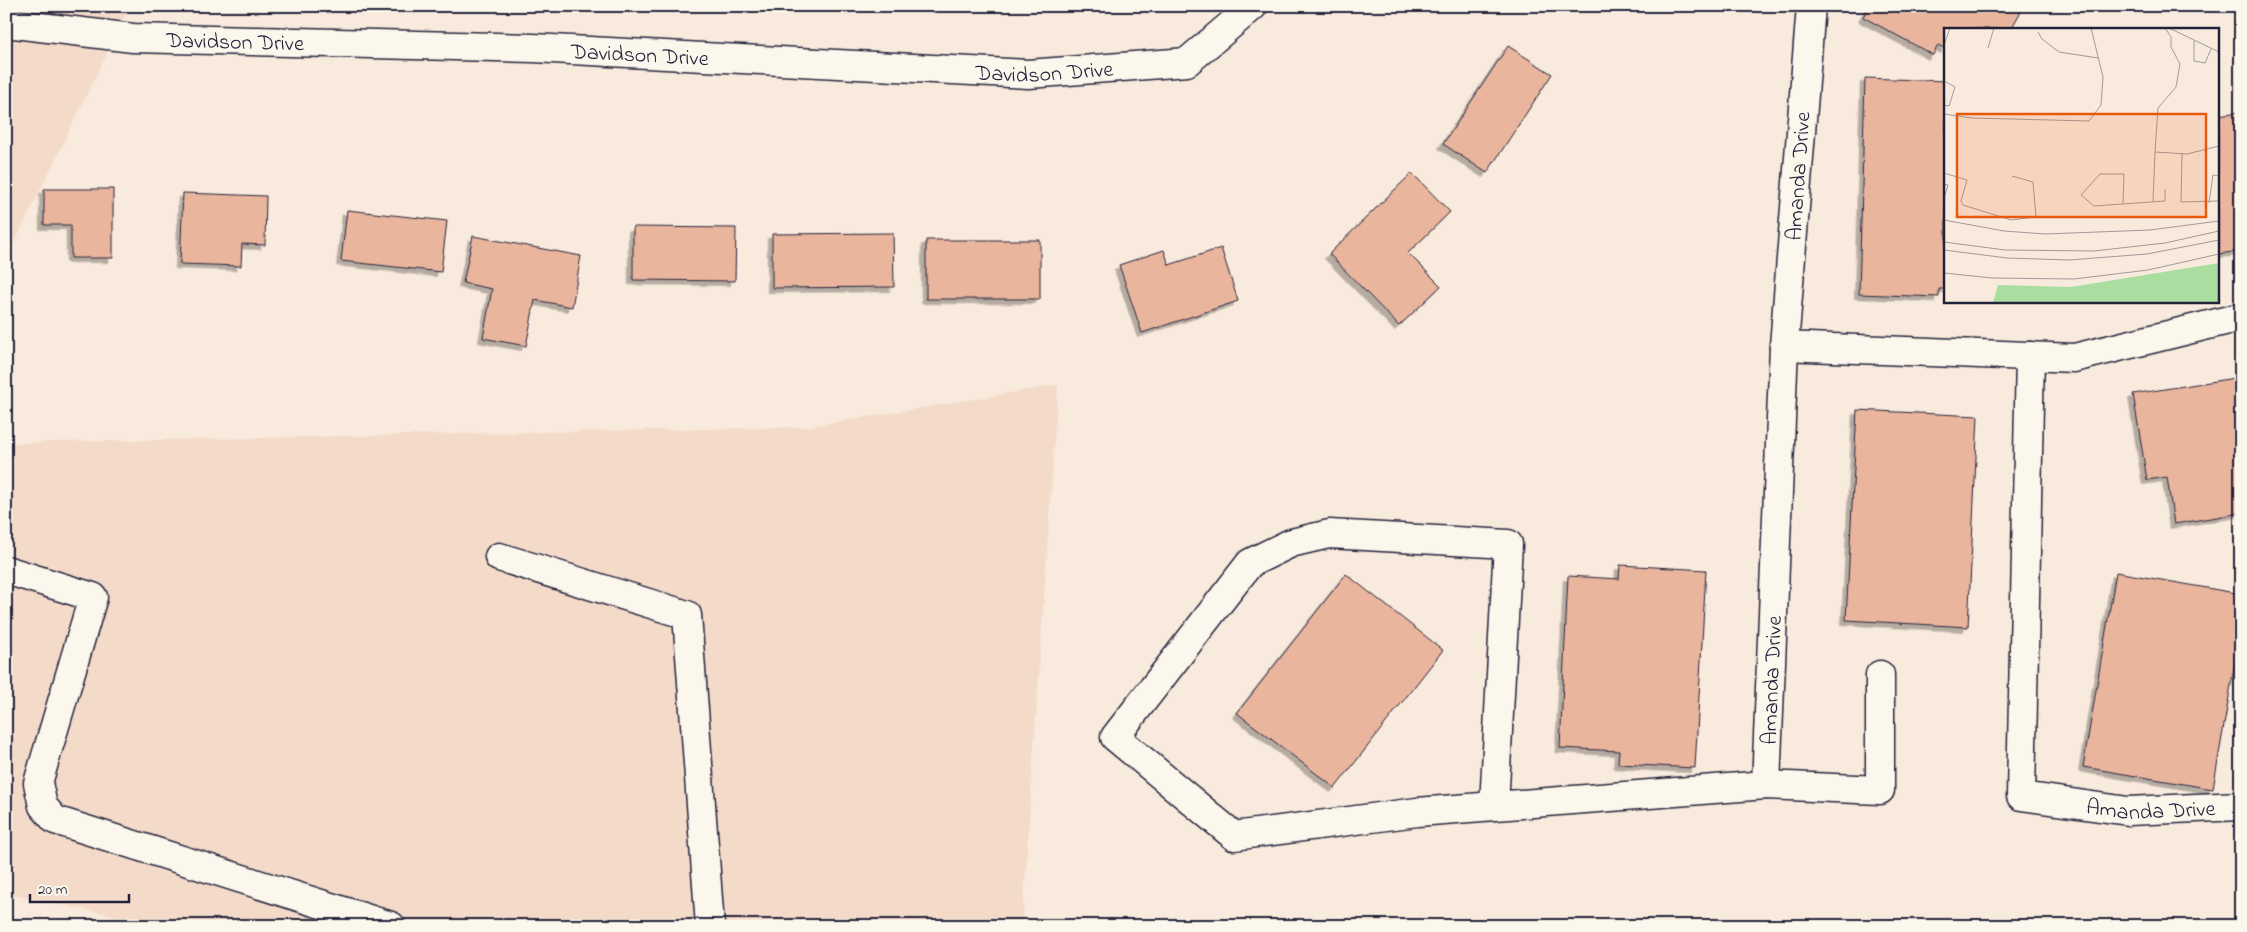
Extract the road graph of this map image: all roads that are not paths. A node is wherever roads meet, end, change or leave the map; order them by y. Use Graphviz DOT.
graph roads {
  1 [pos="1253,6"];
  2 [pos="1811,6"];
  3 [pos="6,23"];
  4 [pos="2241,316"];
  5 [pos="1784,346"];
  6 [pos="2030,356"];
  7 [pos="499,557"];
  8 [pos="6,570"];
  9 [pos="1880,675"];
  10 [pos="1766,785"];
  11 [pos="1494,806"];
  12 [pos="2241,806"];
  13 [pos="391,926"];
  14 [pos="710,926"];
  1 -- 3 [label="street, Davidson Drive"];
  2 -- 5 [label="street, Amanda Drive"];
  4 -- 6 [label="street"];
  5 -- 6 [label="street"];
  5 -- 10 [label="street, Amanda Drive"];
  6 -- 12 [label="street, Amanda Drive"];
  7 -- 14 [label="street"];
  8 -- 13 [label="street"];
  9 -- 10 [label="street"];
  10 -- 11 [label="street"];
  11 -- 11 [label="street"];
}
